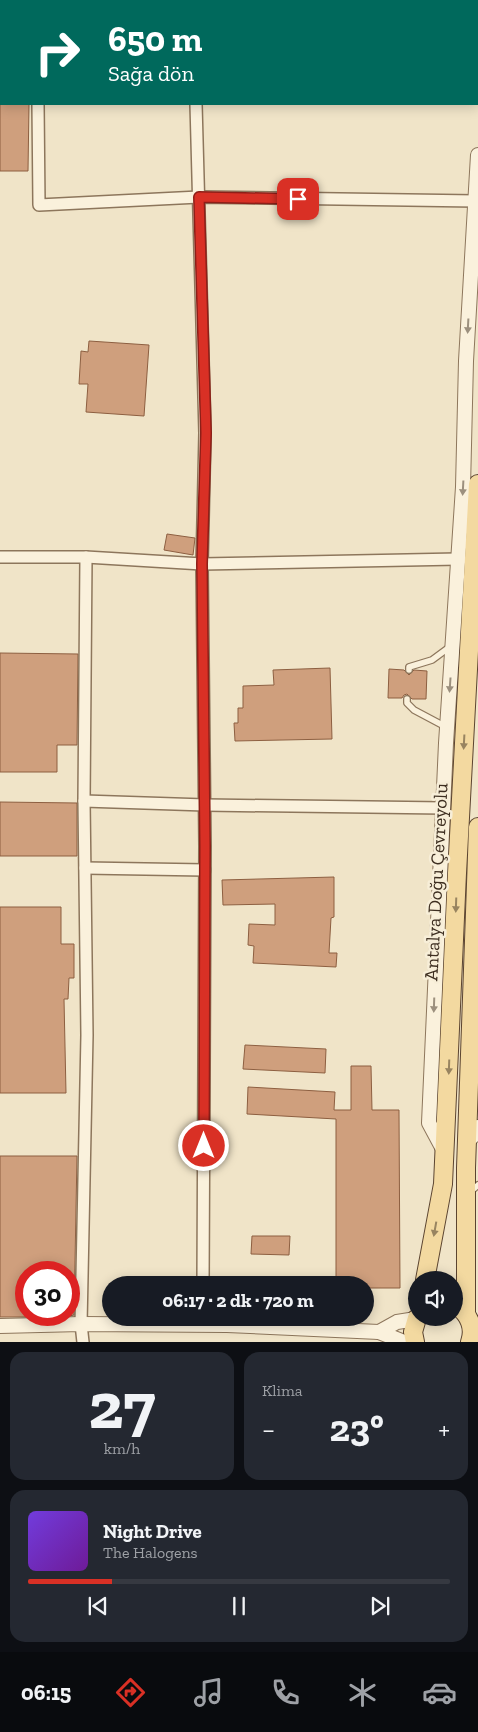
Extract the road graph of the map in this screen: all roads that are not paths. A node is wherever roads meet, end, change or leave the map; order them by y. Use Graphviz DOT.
graph roads {
  1 [pos="38,105"];
  2 [pos="196,105"];
  3 [pos="478,155"];
  4 [pos="199,197"];
  5 [pos="476,201"];
  6 [pos="478,484"];
  7 [pos="0,557"];
  8 [pos="86,557"];
  9 [pos="458,560"];
  10 [pos="202,564"];
  11 [pos="453,645"];
  12 [pos="409,670"];
  13 [pos="407,699"];
  14 [pos="447,728"];
  15 [pos="84,801"];
  16 [pos="205,805"];
  17 [pos="444,808"];
  18 [pos="478,827"];
  19 [pos="85,868"];
  20 [pos="205,870"];
  21 [pos="478,1126"];
  22 [pos="466,1143"];
  23 [pos="445,1152"];
  24 [pos="472,1190"];
  25 [pos="428,1271"];
  26 [pos="203,1276"];
  27 [pos="408,1320"];
  28 [pos="102,1323"];
  29 [pos="468,1323"];
  30 [pos="81,1324"];
  31 [pos="0,1326"];
  32 [pos="283,1326"];
  33 [pos="414,1326"];
  34 [pos="379,1332"];
  35 [pos="83,1342"];
  36 [pos="404,1342"];
  37 [pos="415,1342"];
  1 -- 4 [label="street"];
  2 -- 4 [label="street"];
  3 -- 5 [label="street"];
  4 -- 5 [label="street"];
  4 -- 10 [label="street"];
  5 -- 9 [label="street, one-way"];
  6 -- 23 [label="main road, Antalya Doğu Çevreyolu, one-way"];
  7 -- 8 [label="street"];
  8 -- 10 [label="street"];
  8 -- 15 [label="street"];
  9 -- 10 [label="street"];
  9 -- 11 [label="street"];
  10 -- 16 [label="street"];
  11 -- 12 [label="lane"];
  11 -- 14 [label="street, one-way"];
  13 -- 14 [label="lane"];
  14 -- 17 [label="street"];
  15 -- 16 [label="street"];
  15 -- 19 [label="street"];
  16 -- 17 [label="street"];
  16 -- 20 [label="street"];
  17 -- 23 [label="street, one-way"];
  18 -- 22 [label="main road, Antalya Doğu Çevreyolu"];
  19 -- 20 [label="street"];
  19 -- 30 [label="street"];
  20 -- 26 [label="street"];
  21 -- 22 [label="street"];
  22 -- 24 [label="main road, Antalya Doğu Çevreyolu"];
  23 -- 25 [label="main road, Antalya Doğu Çevreyolu, one-way"];
  24 -- 29 [label="main road, Antalya Doğu Çevreyolu"];
  27 -- 34 [label="street"];
  28 -- 30 [label="street"];
  30 -- 31 [label="street"];
  30 -- 35 [label="street"];
  32 -- 34 [label="street"];
  33 -- 37 [label="main road"];
  34 -- 36 [label="street"];
}
